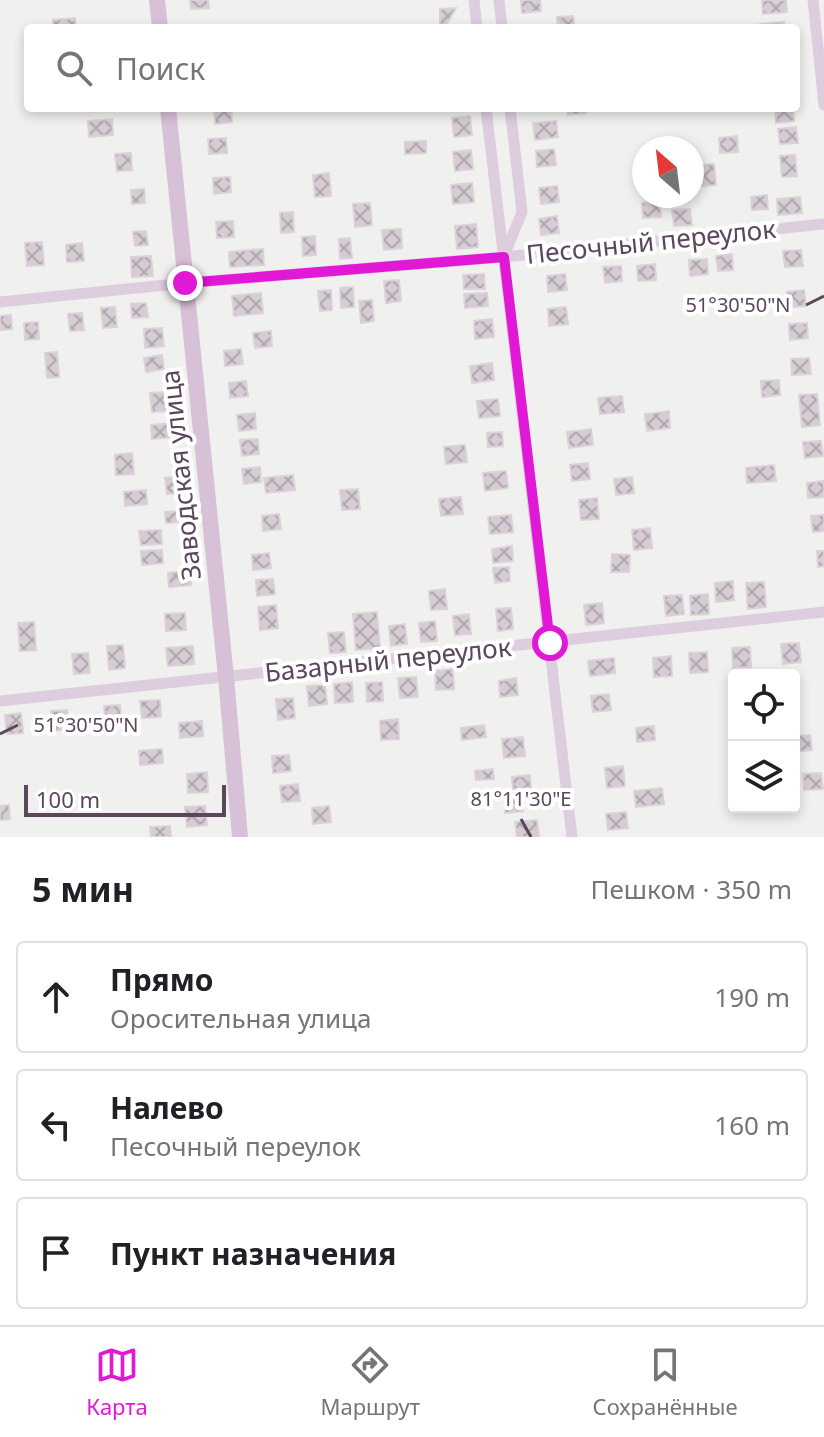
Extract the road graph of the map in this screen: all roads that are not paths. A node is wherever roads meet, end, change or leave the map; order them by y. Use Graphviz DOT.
graph roads {
  1 [pos="157,0"];
  2 [pos="474,0"];
  3 [pos="499,0"];
  4 [pos="813,0"];
  5 [pos="160,24"];
  6 [pos="477,24"];
  7 [pos="502,24"];
  8 [pos="824,105"];
  9 [pos="168,112"];
  10 [pos="486,112"];
  11 [pos="510,112"];
  12 [pos="824,224"];
  13 [pos="504,257"];
  14 [pos="185,283"];
  15 [pos="0,302"];
  16 [pos="824,612"];
  17 [pos="550,643"];
  18 [pos="226,677"];
  19 [pos="0,701"];
  20 [pos="240,837"];
  21 [pos="572,837"];
  1 -- 5 [label="main road"];
  2 -- 6 [label="street"];
  3 -- 7 [label="street"];
  4 -- 8 [label="street"];
  9 -- 14 [label="main road, Заводская улица"];
  10 -- 13 [label="street"];
  11 -- 13 [label="street"];
  12 -- 13 [label="street, Песочный переулок"];
  13 -- 14 [label="street, Песочный переулок"];
  13 -- 17 [label="street"];
  14 -- 15 [label="street, Песочный переулок"];
  14 -- 18 [label="main road, Заводская улица"];
  16 -- 17 [label="street, Базарный переулок"];
  17 -- 18 [label="street, Базарный переулок"];
  17 -- 21 [label="street"];
  18 -- 19 [label="street, Базарный переулок"];
  18 -- 20 [label="main road, Заводская улица"];
}
